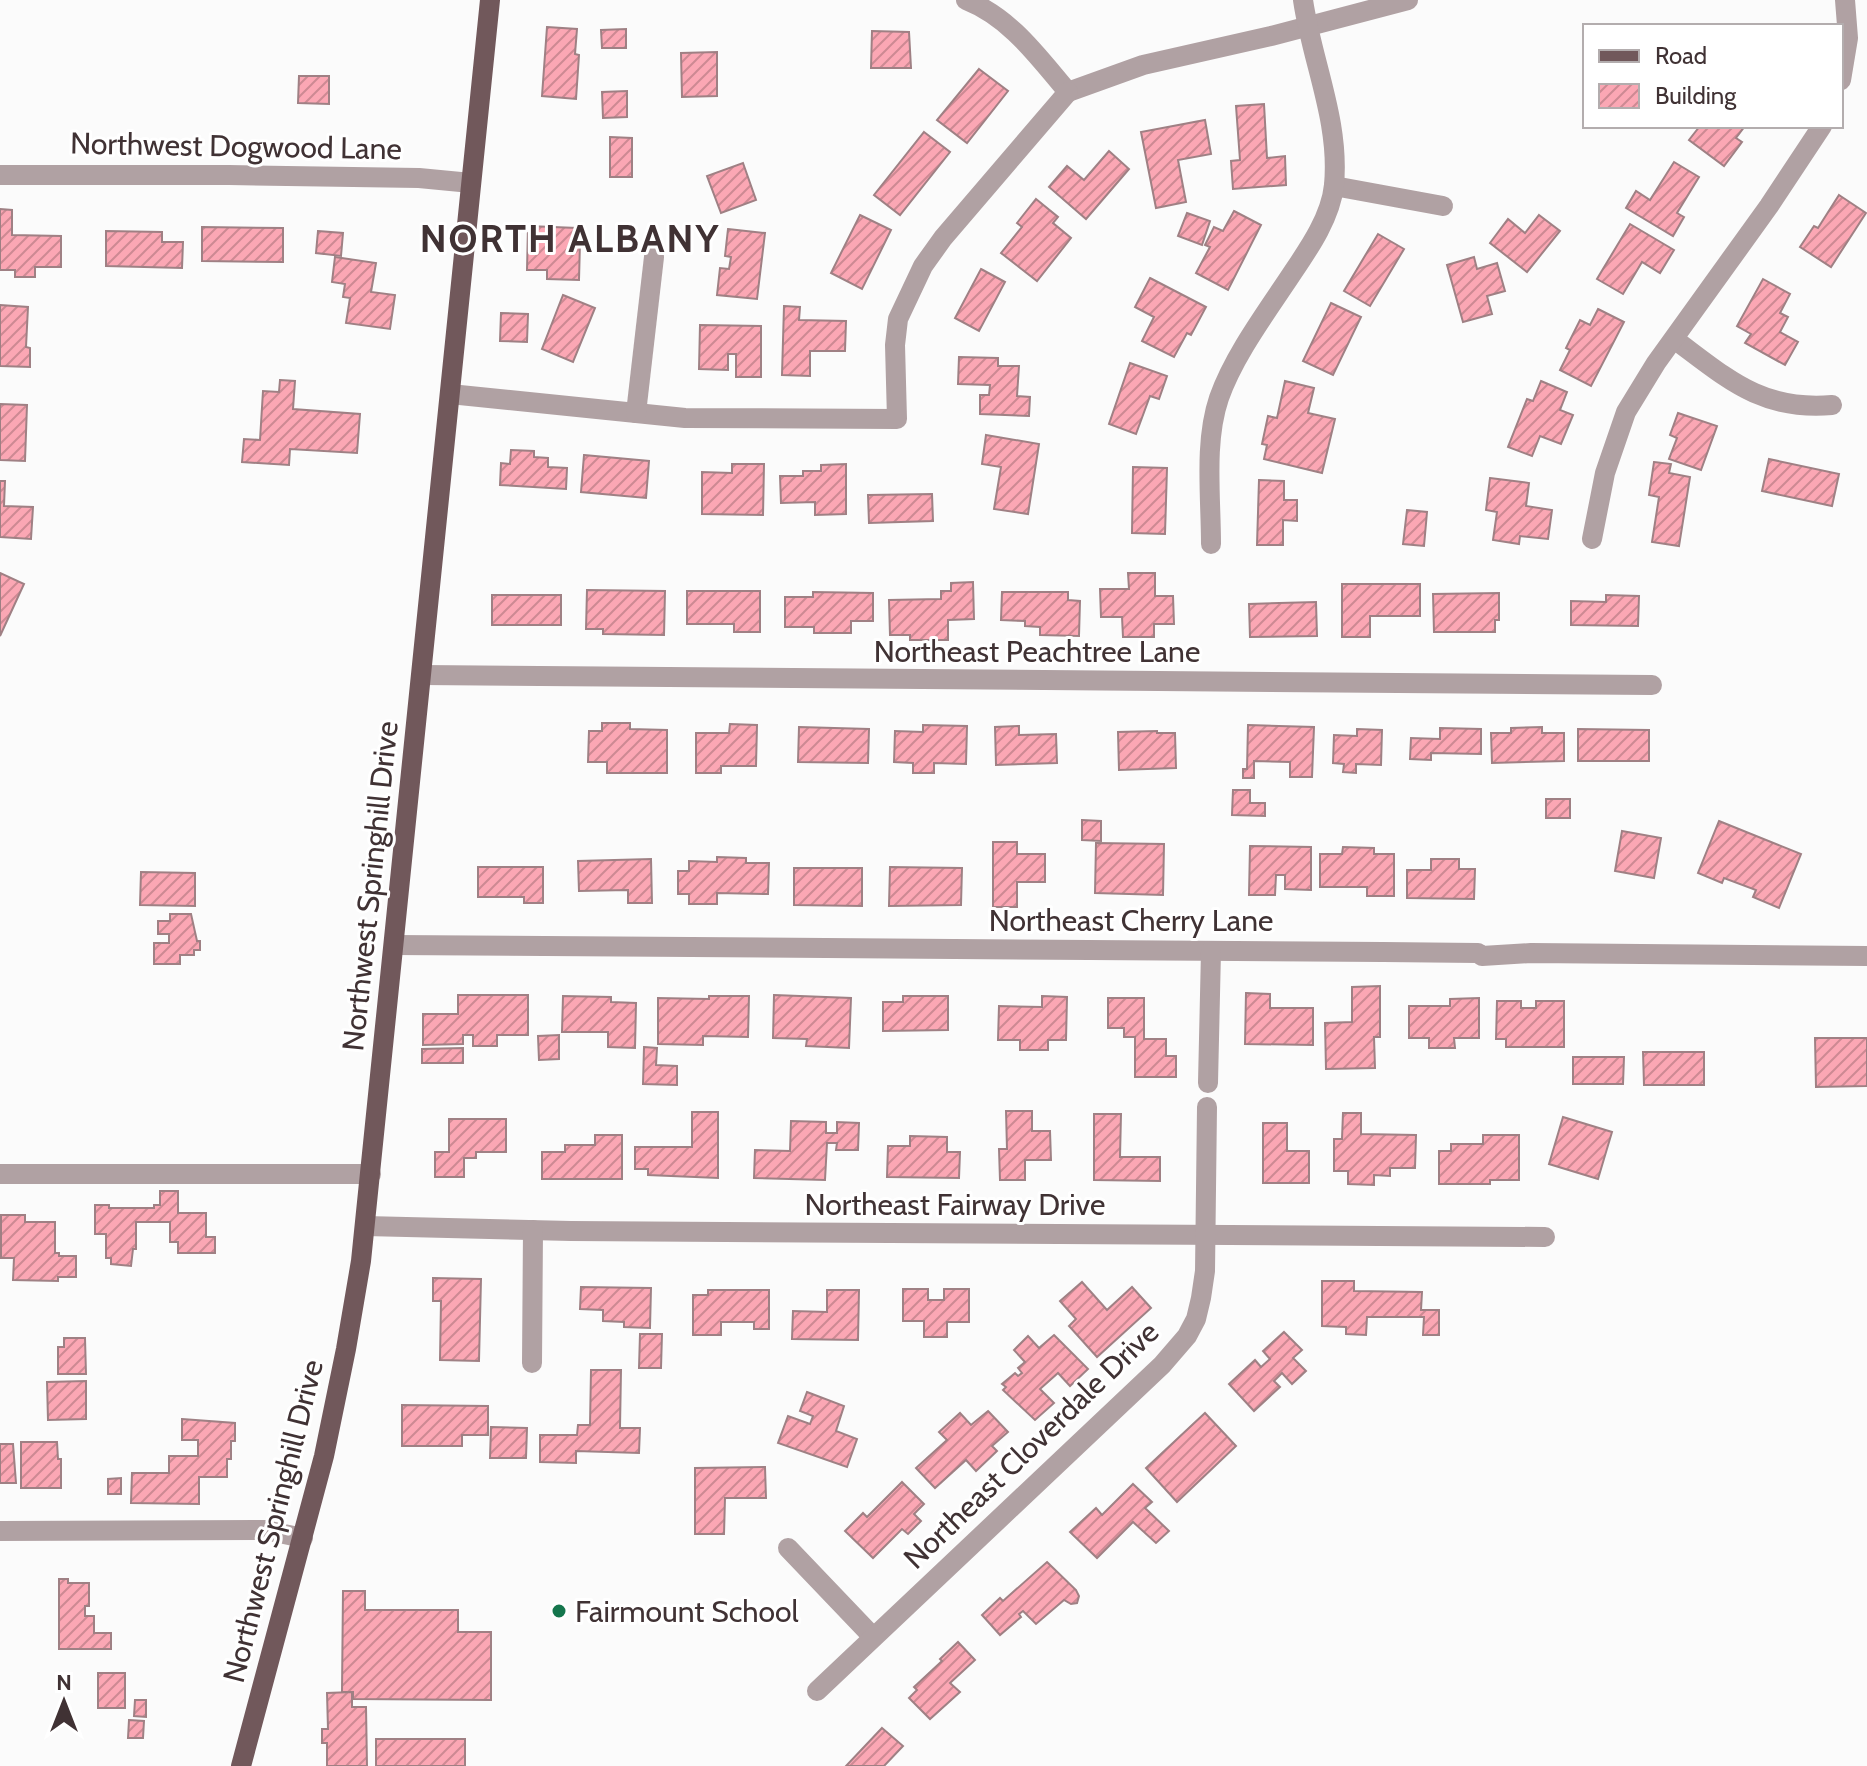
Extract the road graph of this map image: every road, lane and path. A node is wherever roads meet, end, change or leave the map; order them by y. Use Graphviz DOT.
graph roads {
  1 [pos="490,0"];
  2 [pos="966,0"];
  3 [pos="1303,0"];
  4 [pos="1408,0"];
  5 [pos="1845,0"];
  6 [pos="1306,25"];
  7 [pos="1843,68"];
  8 [pos="1068,92"];
  9 [pos="1821,128"];
  10 [pos="0,175"];
  11 [pos="471,183"];
  12 [pos="1334,186"];
  13 [pos="1443,206"];
  14 [pos="654,257"];
  15 [pos="1674,339"];
  16 [pos="450,394"];
  17 [pos="1832,405"];
  18 [pos="636,413"];
  19 [pos="1592,539"];
  20 [pos="1211,544"];
  21 [pos="422,675"];
  22 [pos="1652,685"];
  23 [pos="394,945"];
  24 [pos="1211,951"];
  25 [pos="1867,956"];
  26 [pos="1208,1083"];
  27 [pos="1207,1107"];
  28 [pos="0,1174"];
  29 [pos="371,1174"];
  30 [pos="365,1226"];
  31 [pos="533,1230"];
  32 [pos="1206,1237"];
  33 [pos="1545,1237"];
  34 [pos="532,1363"];
  35 [pos="0,1531"];
  36 [pos="303,1538"];
  37 [pos="788,1548"];
  38 [pos="873,1637"];
  39 [pos="817,1691"];
  40 [pos="241,1766"];
  1 -- 11 [label="main road, Northwest Springhill Drive"];
  2 -- 8 [label="street"];
  3 -- 6 [label="street"];
  4 -- 6 [label="street"];
  5 -- 7 [label="street"];
  6 -- 8 [label="street"];
  6 -- 12 [label="street"];
  8 -- 18 [label="street"];
  9 -- 15 [label="street"];
  10 -- 11 [label="street, Northwest Dogwood Lane"];
  11 -- 16 [label="main road, Northwest Springhill Drive"];
  12 -- 13 [label="street"];
  12 -- 20 [label="street"];
  14 -- 18 [label="street"];
  15 -- 17 [label="street"];
  15 -- 19 [label="street"];
  16 -- 18 [label="street"];
  16 -- 21 [label="main road, Northwest Springhill Drive"];
  21 -- 22 [label="street, Northeast Peachtree Lane"];
  21 -- 23 [label="main road, Northwest Springhill Drive"];
  23 -- 24 [label="street, Northeast Cherry Lane"];
  23 -- 29 [label="main road, Northwest Springhill Drive"];
  24 -- 25 [label="street, Northeast Cherry Lane"];
  24 -- 26 [label="street"];
  27 -- 32 [label="street, Northeast Cloverdale Drive"];
  28 -- 29 [label="street"];
  29 -- 30 [label="main road, Northwest Springhill Drive"];
  30 -- 31 [label="street, Northeast Fairway Drive"];
  30 -- 36 [label="main road, Northwest Springhill Drive"];
  31 -- 32 [label="street, Northeast Fairway Drive"];
  31 -- 34 [label="street"];
  32 -- 33 [label="street, Northeast Fairway Drive"];
  32 -- 38 [label="street, Northeast Cloverdale Drive"];
  35 -- 36 [label="street"];
  36 -- 40 [label="main road, Northwest Springhill Drive"];
  37 -- 38 [label="street"];
  38 -- 39 [label="street, Northeast Cloverdale Drive"];
}
